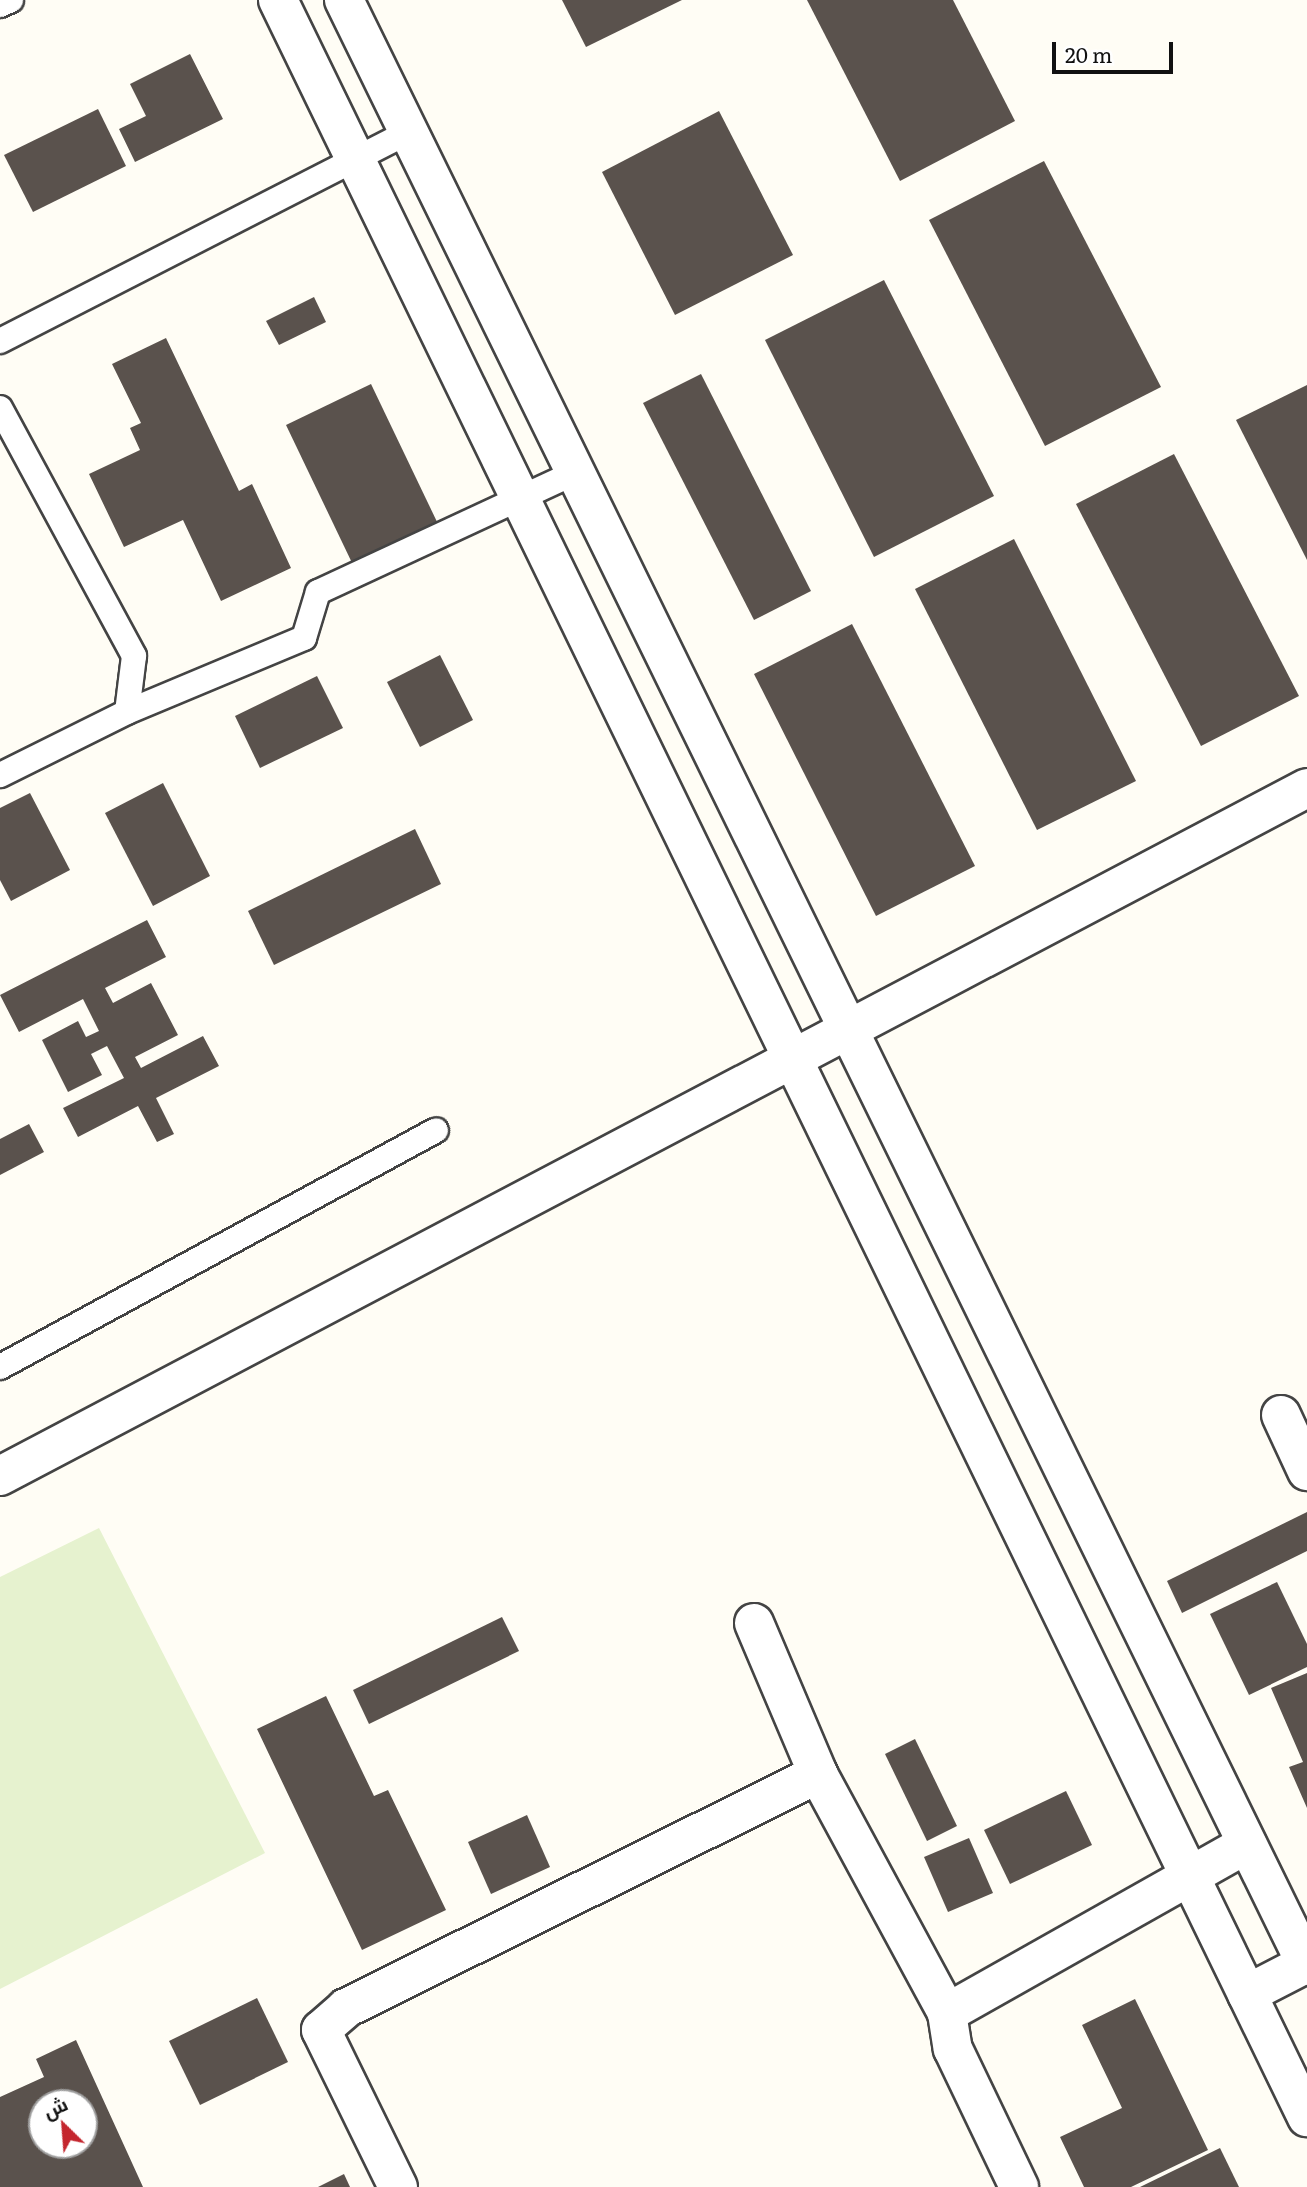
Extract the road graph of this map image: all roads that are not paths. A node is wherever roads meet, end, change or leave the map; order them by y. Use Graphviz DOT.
graph roads {
  1 [pos="11,0"];
  2 [pos="278,0"];
  3 [pos="344,0"];
  4 [pos="0,5"];
  5 [pos="407,133"];
  6 [pos="356,160"];
  7 [pos="0,341"];
  8 [pos="0,408"];
  9 [pos="574,473"];
  10 [pos="520,498"];
  11 [pos="127,712"];
  12 [pos="0,775"];
  13 [pos="1307,788"];
  14 [pos="848,1033"];
  15 [pos="794,1062"];
  16 [pos="436,1130"];
  17 [pos="0,1367"];
  18 [pos="1281,1415"];
  19 [pos="1307,1471"];
  20 [pos="0,1476"];
  21 [pos="754,1623"];
  22 [pos="818,1774"];
  23 [pos="1247,1844"];
  24 [pos="1191,1878"];
  25 [pos="1307,1964"];
  26 [pos="1247,1994"];
  27 [pos="947,2013"];
  28 [pos="1307,2117"];
  29 [pos="398,2187"];
  30 [pos="1019,2187"];
  1 -- 4 [label="lane"];
  2 -- 6 [label="street"];
  3 -- 5 [label="street"];
  5 -- 6 [label="lane"];
  5 -- 9 [label="street"];
  6 -- 7 [label="lane"];
  6 -- 10 [label="street"];
  8 -- 11 [label="lane"];
  9 -- 10 [label="lane"];
  9 -- 14 [label="street"];
  10 -- 11 [label="lane"];
  10 -- 15 [label="street"];
  11 -- 12 [label="lane"];
  13 -- 14 [label="street"];
  14 -- 15 [label="street"];
  14 -- 23 [label="street"];
  15 -- 20 [label="street"];
  15 -- 24 [label="street"];
  16 -- 17 [label="lane"];
  18 -- 19 [label="street"];
  21 -- 22 [label="street"];
  22 -- 27 [label="street"];
  22 -- 29 [label="street"];
  23 -- 24 [label="street"];
  23 -- 25 [label="street"];
  24 -- 26 [label="street"];
  24 -- 27 [label="street"];
  25 -- 26 [label="street"];
  26 -- 28 [label="street"];
  27 -- 30 [label="street"];
}
